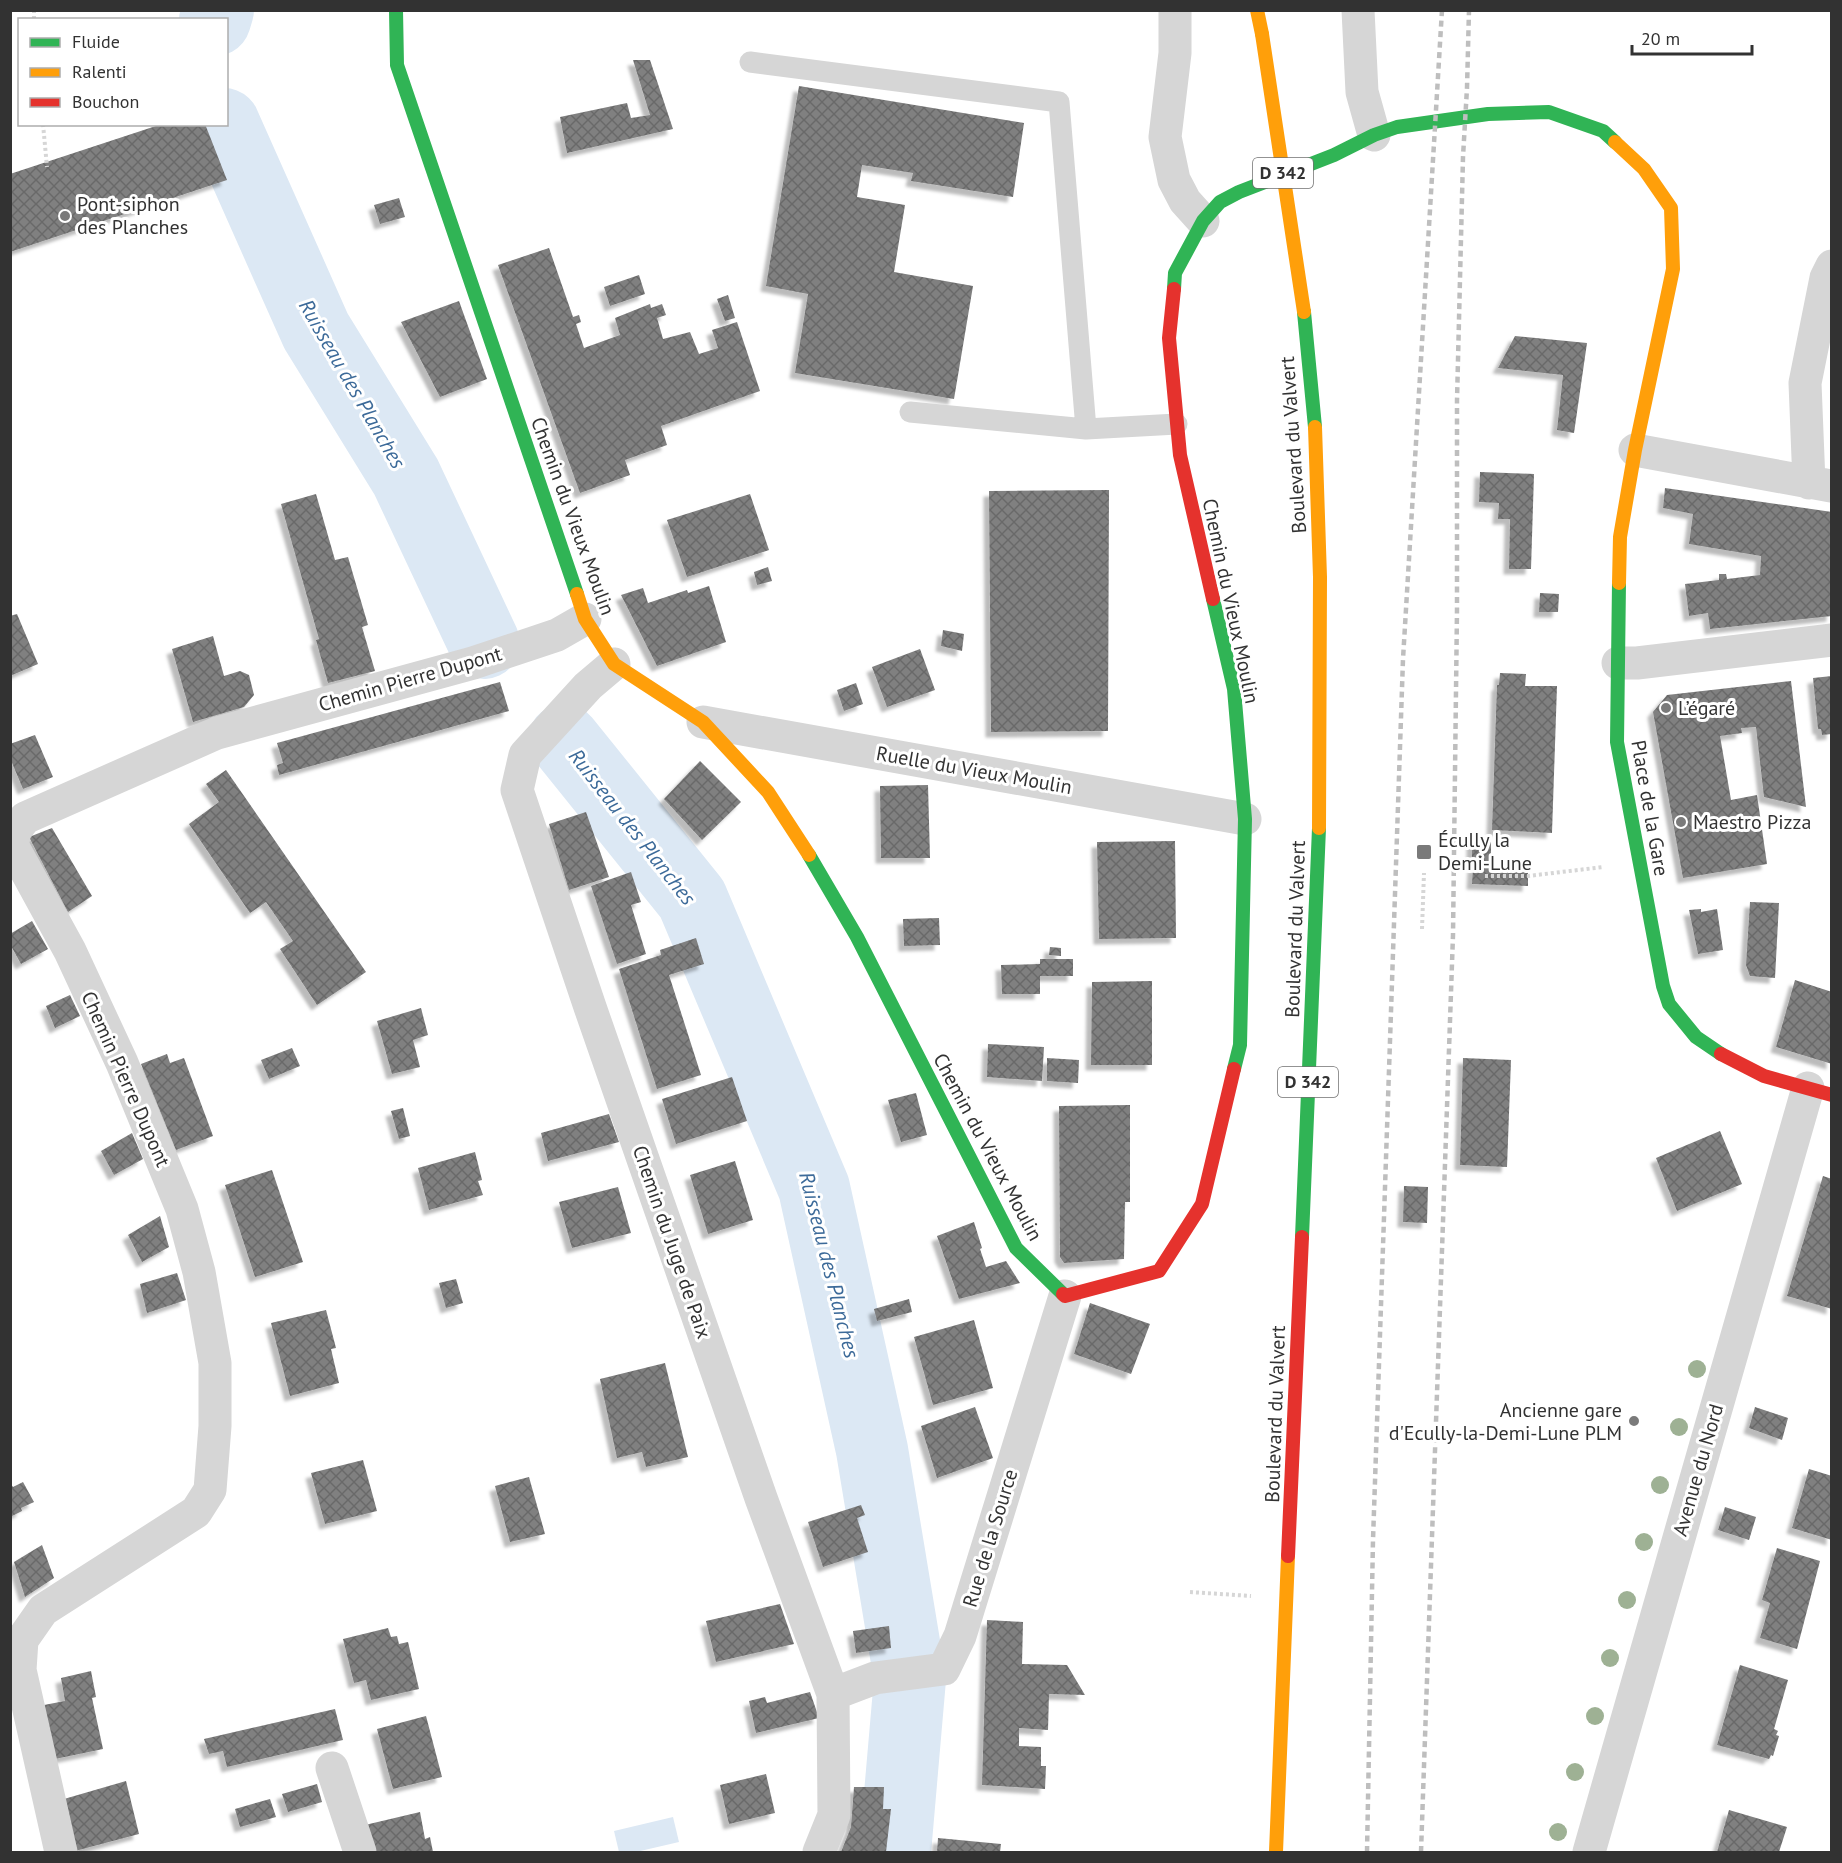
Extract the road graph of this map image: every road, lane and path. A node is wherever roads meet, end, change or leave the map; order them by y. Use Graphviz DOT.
graph roads {
  1 [pos="396,10"];
  2 [pos="1175,10"];
  3 [pos="1257,10"];
  4 [pos="1358,10"];
  5 [pos="750,62"];
  6 [pos="43,126"];
  7 [pos="1374,135"];
  8 [pos="47,167"];
  9 [pos="1203,221"];
  10 [pos="1832,266"];
  11 [pos="910,412"];
  12 [pos="1177,424"];
  13 [pos="1086,429"];
  14 [pos="1635,450"];
  15 [pos="1820,484"];
  16 [pos="585,619"];
  17 [pos="1832,640"];
  18 [pos="1618,663"];
  19 [pos="614,664"];
  20 [pos="703,722"];
  21 [pos="1245,819"];
  22 [pos="1605,867"];
  23 [pos="1424,873"];
  24 [pos="1485,876"];
  25 [pos="1422,928"];
  26 [pos="1820,1092"];
  27 [pos="1065,1296"];
  28 [pos="1190,1592"];
  29 [pos="1255,1596"];
  30 [pos="833,1694"];
  31 [pos="332,1768"];
  32 [pos="61,1852"];
  33 [pos="360,1852"];
  34 [pos="819,1852"];
  35 [pos="1276,1852"];
  36 [pos="1589,1852"];
  1 -- 16 [label="street, Chemin du Vieux Moulin"];
  2 -- 9 [label="street"];
  3 -- 35 [label="street, Boulevard du Valvert / D 342, bridge"];
  4 -- 7 [label="street"];
  5 -- 13 [label="lane"];
  6 -- 8 [label="path"];
  7 -- 9 [label="street, Chemin du Vieux Moulin"];
  7 -- 14 [label="street, Place de la Gare"];
  9 -- 12 [label="street, Chemin du Vieux Moulin"];
  10 -- 15 [label="street"];
  11 -- 13 [label="lane"];
  12 -- 13 [label="lane"];
  12 -- 21 [label="street, Chemin du Vieux Moulin"];
  14 -- 15 [label="street"];
  14 -- 18 [label="street, Place de la Gare"];
  16 -- 19 [label="street, Chemin du Vieux Moulin"];
  16 -- 32 [label="street, Chemin Pierre Dupont"];
  17 -- 18 [label="street"];
  18 -- 26 [label="street, Place de la Gare"];
  19 -- 20 [label="street, Chemin du Vieux Moulin"];
  19 -- 30 [label="street, Chemin du Juge de Paix"];
  20 -- 21 [label="street, Ruelle du Vieux Moulin"];
  20 -- 27 [label="street, Chemin du Vieux Moulin"];
  21 -- 27 [label="street, Chemin du Vieux Moulin"];
  22 -- 24 [label="path"];
  23 -- 25 [label="path"];
  26 -- 36 [label="street, Avenue du Nord"];
  27 -- 30 [label="street, Rue de la Source"];
  28 -- 29 [label="path"];
  30 -- 34 [label="street, Chemin du Juge de Paix"];
  31 -- 33 [label="street"];
}
